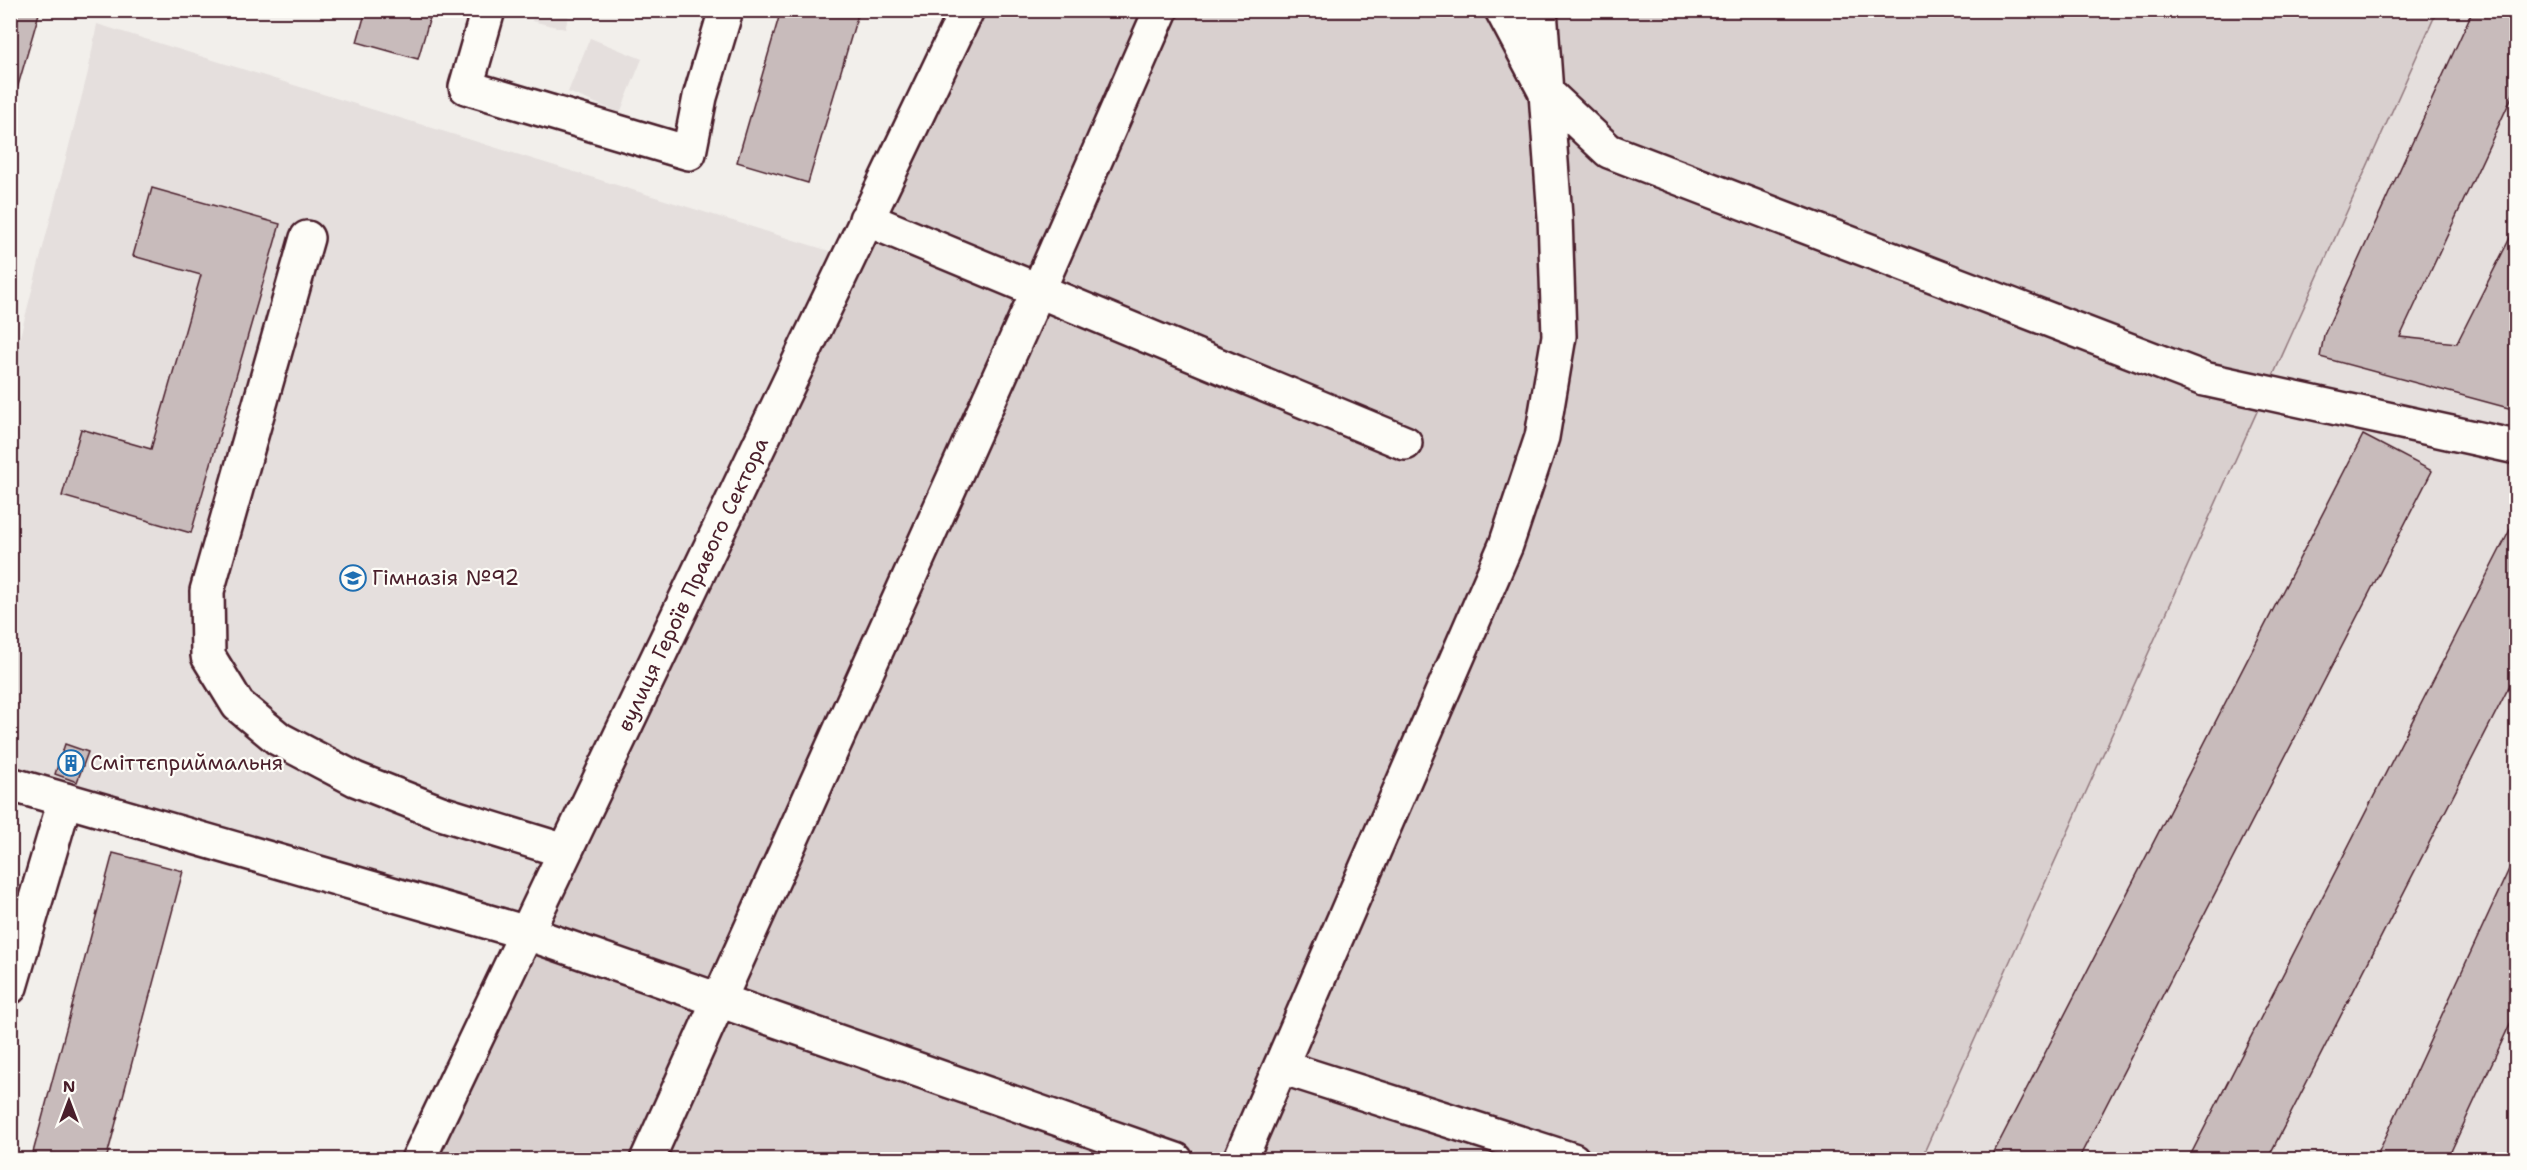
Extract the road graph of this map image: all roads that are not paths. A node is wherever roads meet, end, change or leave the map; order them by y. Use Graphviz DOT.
graph roads {
  1 [pos="488,10"];
  2 [pos="726,10"];
  3 [pos="967,10"];
  4 [pos="1161,10"];
  5 [pos="1502,10"];
  6 [pos="1540,10"];
  7 [pos="1545,91"];
  8 [pos="866,219"];
  9 [pos="308,238"];
  10 [pos="1038,291"];
  11 [pos="1405,443"];
  12 [pos="2517,447"];
  13 [pos="10,784"];
  14 [pos="65,800"];
  15 [pos="565,851"];
  16 [pos="527,933"];
  17 [pos="10,987"];
  18 [pos="720,1000"];
  19 [pos="1281,1067"];
  20 [pos="418,1160"];
  21 [pos="647,1160"];
  22 [pos="1176,1160"];
  23 [pos="1240,1160"];
  24 [pos="1573,1160"];
  1 -- 2 [label="street"];
  3 -- 8 [label="street, вулиця Героїв Правого Сектора"];
  4 -- 10 [label="street"];
  5 -- 7 [label="street"];
  6 -- 7 [label="street"];
  7 -- 12 [label="street"];
  7 -- 19 [label="street"];
  8 -- 10 [label="street"];
  8 -- 15 [label="street, вулиця Героїв Правого Сектора"];
  9 -- 15 [label="street"];
  10 -- 11 [label="street"];
  10 -- 18 [label="street"];
  13 -- 14 [label="street"];
  14 -- 16 [label="street"];
  14 -- 17 [label="street"];
  15 -- 16 [label="street, вулиця Героїв Правого Сектора"];
  16 -- 18 [label="street"];
  16 -- 20 [label="street, вулиця Героїв Правого Сектора"];
  18 -- 21 [label="street"];
  18 -- 22 [label="street"];
  19 -- 23 [label="street"];
  19 -- 24 [label="street"];
}
